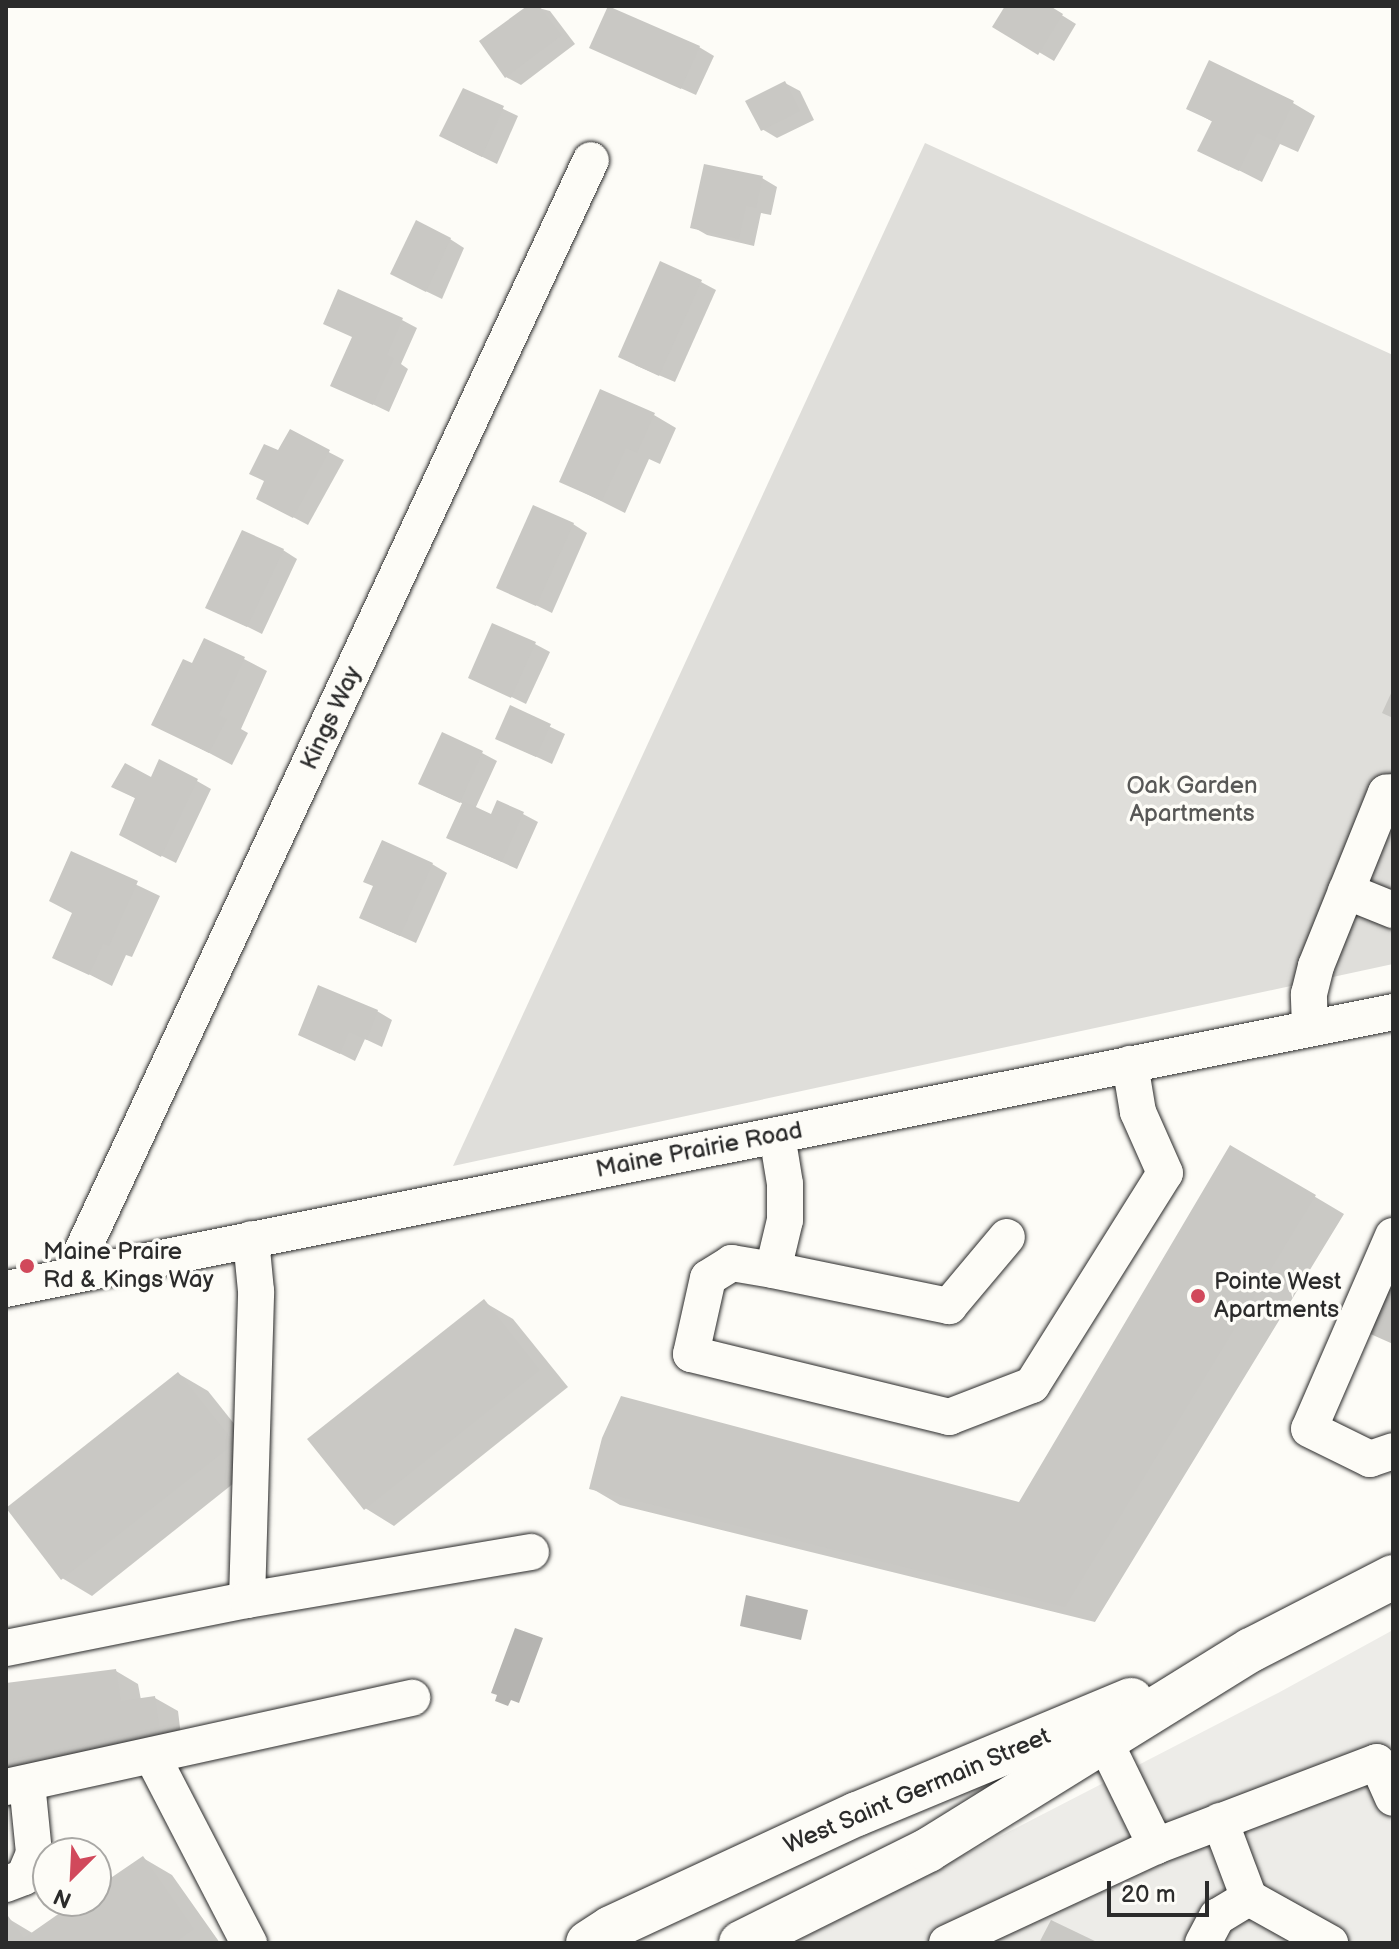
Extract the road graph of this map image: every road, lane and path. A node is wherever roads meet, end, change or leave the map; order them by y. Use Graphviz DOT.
graph roads {
  1 [pos="591,160"];
  2 [pos="1393,792"];
  3 [pos="1346,891"];
  4 [pos="1393,910"];
  5 [pos="1393,1012"];
  6 [pos="1310,1028"];
  7 [pos="1130,1064"];
  8 [pos="777,1135"];
  9 [pos="1393,1236"];
  10 [pos="1007,1237"];
  11 [pos="251,1239"];
  12 [pos="773,1270"];
  13 [pos="71,1275"];
  14 [pos="6,1289"];
  15 [pos="1393,1451"];
  16 [pos="531,1552"];
  17 [pos="1393,1577"];
  18 [pos="247,1600"];
  19 [pos="6,1648"];
  20 [pos="1251,1650"];
  21 [pos="412,1698"];
  22 [pos="1105,1742"];
  23 [pos="1385,1755"];
  24 [pos="152,1756"];
  25 [pos="16,1785"];
  26 [pos="1393,1798"];
  27 [pos="1220,1821"];
  28 [pos="1156,1846"];
  29 [pos="6,1884"];
  30 [pos="1249,1898"];
  31 [pos="995,1931"];
  32 [pos="249,1943"];
  33 [pos="588,1943"];
  34 [pos="741,1943"];
  35 [pos="947,1943"];
  36 [pos="1203,1943"];
  37 [pos="1330,1943"];
  1 -- 13 [label="street, Kings Way"];
  2 -- 3 [label="street"];
  3 -- 4 [label="street"];
  3 -- 6 [label="street"];
  5 -- 6 [label="street, Maine Prairie Road"];
  6 -- 7 [label="street, Maine Prairie Road"];
  7 -- 8 [label="street, Maine Prairie Road"];
  7 -- 12 [label="street"];
  8 -- 11 [label="street, Maine Prairie Road"];
  8 -- 12 [label="street"];
  9 -- 15 [label="street"];
  10 -- 12 [label="street"];
  11 -- 13 [label="street, Maine Prairie Road"];
  11 -- 18 [label="street"];
  13 -- 14 [label="street, Maine Prairie Road"];
  16 -- 18 [label="street"];
  17 -- 20 [label="main road, West Saint Germain Street"];
  18 -- 19 [label="street"];
  20 -- 22 [label="main road, West Saint Germain Street"];
  20 -- 33 [label="main road, West Saint Germain Street"];
  21 -- 24 [label="street"];
  22 -- 28 [label="street"];
  22 -- 34 [label="main road, West Saint Germain Street"];
  23 -- 26 [label="street"];
  23 -- 27 [label="street"];
  24 -- 25 [label="street"];
  24 -- 32 [label="street"];
  25 -- 29 [label="street"];
  27 -- 28 [label="street"];
  27 -- 30 [label="street"];
  28 -- 31 [label="street"];
  30 -- 36 [label="street"];
  30 -- 37 [label="street"];
  31 -- 35 [label="street"];
}
